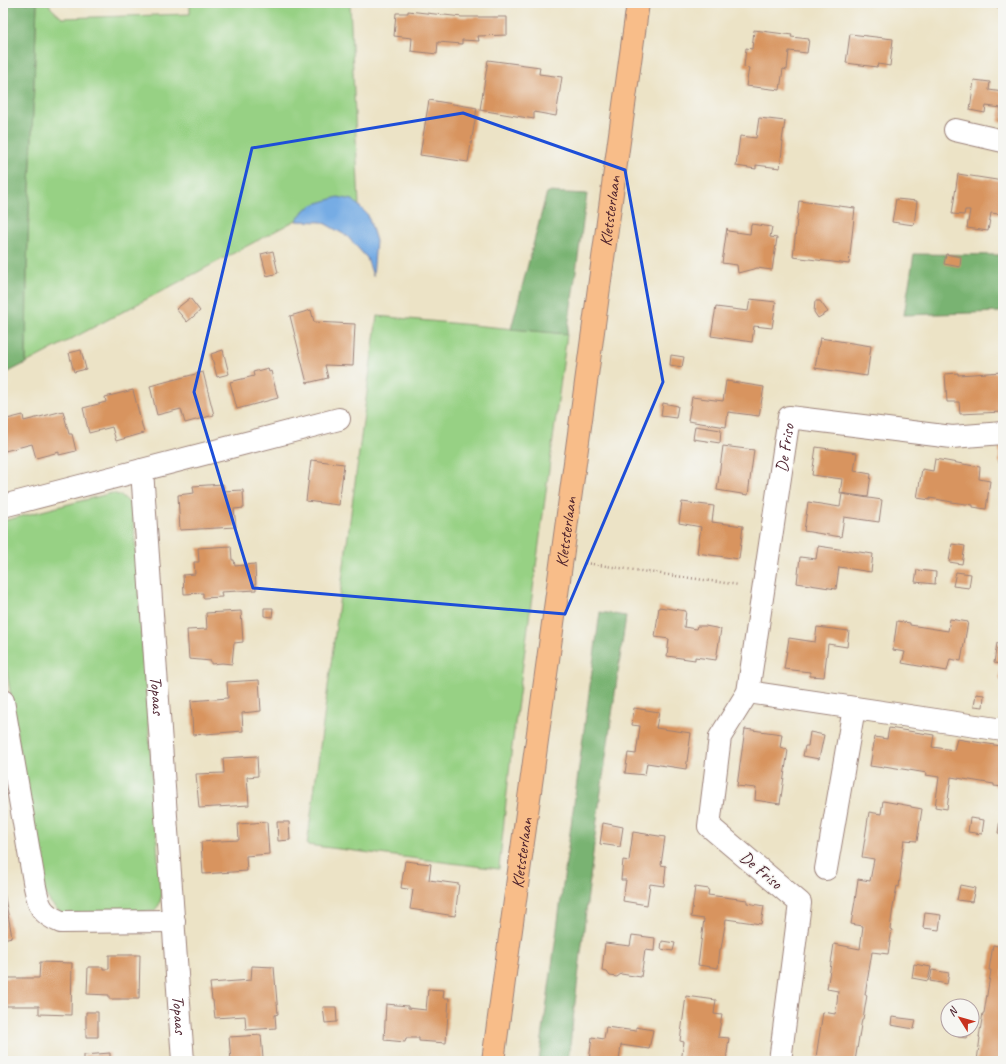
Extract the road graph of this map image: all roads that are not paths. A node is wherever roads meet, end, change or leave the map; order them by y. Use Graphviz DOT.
graph roads {
  1 [pos="638,3"];
  2 [pos="955,130"];
  3 [pos="1003,142"];
  4 [pos="339,419"];
  5 [pos="1003,432"];
  6 [pos="142,470"];
  7 [pos="3,506"];
  8 [pos="748,692"];
  9 [pos="3,701"];
  10 [pos="854,708"];
  11 [pos="1003,730"];
  12 [pos="826,869"];
  13 [pos="174,921"];
  14 [pos="183,1061"];
  15 [pos="493,1061"];
  16 [pos="780,1061"];
  1 -- 15 [label="main road, Kletsterlaan"];
  2 -- 3 [label="street"];
  4 -- 6 [label="street"];
  5 -- 8 [label="street, De Friso"];
  6 -- 7 [label="street"];
  6 -- 13 [label="street, Topaas"];
  8 -- 10 [label="street"];
  8 -- 16 [label="street, De Friso"];
  9 -- 13 [label="street"];
  10 -- 11 [label="street"];
  10 -- 12 [label="street"];
  13 -- 14 [label="street, Topaas"];
}
